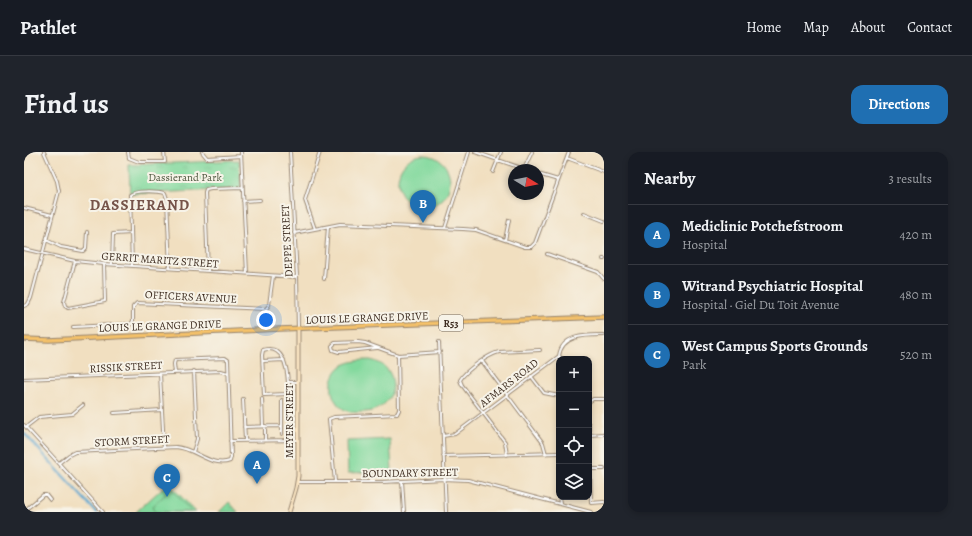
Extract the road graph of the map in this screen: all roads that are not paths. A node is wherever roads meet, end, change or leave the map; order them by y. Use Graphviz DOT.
graph roads {
  1 [pos="44,152"];
  2 [pos="128,152"];
  3 [pos="164,152"];
  4 [pos="202,152"];
  5 [pos="241,152"];
  6 [pos="290,152"];
  7 [pos="320,152"];
  8 [pos="469,152"];
  9 [pos="475,152"];
  10 [pos="501,152"];
  11 [pos="532,152"];
  12 [pos="569,152"];
  13 [pos="241,156"];
  14 [pos="567,158"];
  15 [pos="498,159"];
  16 [pos="511,164"];
  17 [pos="526,164"];
  18 [pos="493,172"];
  19 [pos="604,172"];
  20 [pos="544,176"];
  21 [pos="558,180"];
  22 [pos="242,188"];
  23 [pos="260,200"];
  24 [pos="243,202"];
  25 [pos="24,208"];
  26 [pos="584,213"];
  27 [pos="52,215"];
  28 [pos="509,220"];
  29 [pos="604,221"];
  30 [pos="328,227"];
  31 [pos="445,228"];
  32 [pos="315,229"];
  33 [pos="87,232"];
  34 [pos="131,233"];
  35 [pos="294,233"];
  36 [pos="46,240"];
  37 [pos="505,240"];
  38 [pos="24,250"];
  39 [pos="42,254"];
  40 [pos="547,254"];
  41 [pos="75,261"];
  42 [pos="104,264"];
  43 [pos="112,264"];
  44 [pos="132,265"];
  45 [pos="170,268"];
  46 [pos="208,271"];
  47 [pos="247,273"];
  48 [pos="272,276"];
  49 [pos="297,277"];
  50 [pos="324,278"];
  51 [pos="604,279"];
  52 [pos="24,306"];
  53 [pos="604,317"];
  54 [pos="73,327"];
  55 [pos="298,330"];
  56 [pos="604,336"];
  57 [pos="24,339"];
  58 [pos="439,342"];
  59 [pos="377,348"];
  60 [pos="540,350"];
  61 [pos="440,352"];
  62 [pos="398,355"];
  63 [pos="559,356"];
  64 [pos="556,358"];
  65 [pos="284,360"];
  66 [pos="262,361"];
  67 [pos="482,361"];
  68 [pos="194,372"];
  69 [pos="175,373"];
  70 [pos="160,374"];
  71 [pos="228,374"];
  72 [pos="531,376"];
  73 [pos="24,379"];
  74 [pos="288,382"];
  75 [pos="298,382"];
  76 [pos="507,394"];
  77 [pos="556,395"];
  78 [pos="243,399"];
  79 [pos="262,399"];
  80 [pos="604,399"];
  81 [pos="282,400"];
  82 [pos="592,400"];
  83 [pos="83,405"];
  84 [pos="162,410"];
  85 [pos="114,413"];
  86 [pos="483,413"];
  87 [pos="25,426"];
  88 [pos="244,426"];
  89 [pos="264,426"];
  90 [pos="282,426"];
  91 [pos="282,434"];
  92 [pos="604,434"];
  93 [pos="592,435"];
  94 [pos="443,436"];
  95 [pos="265,440"];
  96 [pos="298,440"];
  97 [pos="230,441"];
  98 [pos="245,441"];
  99 [pos="164,448"];
  100 [pos="193,452"];
  101 [pos="556,453"];
  102 [pos="546,454"];
  103 [pos="507,455"];
  104 [pos="443,456"];
  105 [pos="59,463"];
  106 [pos="592,469"];
  107 [pos="604,469"];
  108 [pos="444,479"];
  109 [pos="402,481"];
  110 [pos="297,482"];
  111 [pos="335,482"];
  112 [pos="50,500"];
  113 [pos="559,500"];
  114 [pos="591,500"];
  115 [pos="604,502"];
  116 [pos="560,504"];
  117 [pos="24,511"];
  118 [pos="103,512"];
  119 [pos="289,512"];
  120 [pos="404,512"];
  121 [pos="446,512"];
  122 [pos="591,512"];
  1 -- 27 [label="street"];
  2 -- 3 [label="street"];
  4 -- 13 [label="street"];
  5 -- 13 [label="street"];
  6 -- 35 [label="street, DEPPE STREET"];
  7 -- 32 [label="street"];
  8 -- 31 [label="street"];
  9 -- 15 [label="street"];
  10 -- 15 [label="street"];
  11 -- 17 [label="street"];
  12 -- 14 [label="street"];
  13 -- 22 [label="street"];
  14 -- 19 [label="street"];
  14 -- 21 [label="street"];
  15 -- 16 [label="street"];
  15 -- 18 [label="street"];
  20 -- 21 [label="street"];
  21 -- 37 [label="street"];
  22 -- 24 [label="street"];
  22 -- 46 [label="street"];
  23 -- 24 [label="street"];
  24 -- 47 [label="street"];
  25 -- 27 [label="street"];
  26 -- 29 [label="street"];
  27 -- 36 [label="street"];
  28 -- 37 [label="street"];
  30 -- 31 [label="street"];
  30 -- 32 [label="street"];
  30 -- 50 [label="street"];
  31 -- 37 [label="street"];
  32 -- 35 [label="street"];
  33 -- 36 [label="street"];
  34 -- 43 [label="street"];
  34 -- 44 [label="street"];
  34 -- 45 [label="street"];
  35 -- 49 [label="street, DEPPE STREET"];
  36 -- 39 [label="street"];
  38 -- 39 [label="street, GERRIT MARITZ STREET"];
  39 -- 41 [label="street, GERRIT MARITZ STREET"];
  39 -- 52 [label="street"];
  40 -- 51 [label="street"];
  41 -- 42 [label="street, GERRIT MARITZ STREET"];
  41 -- 42 [label="street"];
  42 -- 43 [label="street, GERRIT MARITZ STREET"];
  43 -- 44 [label="street, GERRIT MARITZ STREET"];
  44 -- 45 [label="street, GERRIT MARITZ STREET"];
  45 -- 46 [label="street, GERRIT MARITZ STREET"];
  46 -- 47 [label="street, GERRIT MARITZ STREET"];
  47 -- 48 [label="street, GERRIT MARITZ STREET"];
  48 -- 49 [label="street, GERRIT MARITZ STREET"];
  48 -- 54 [label="street, OFFICERS AVENUE"];
  49 -- 55 [label="street, DEPPE STREET"];
  53 -- 55 [label="main road, LOUIS LE GRANGE DRIVE / R53"];
  55 -- 57 [label="main road, LOUIS LE GRANGE DRIVE / R53"];
  55 -- 75 [label="street, MEYER STREET"];
  56 -- 63 [label="street, AFMARS ROAD"];
  58 -- 61 [label="street"];
  59 -- 59 [label="street"];
  59 -- 62 [label="street"];
  60 -- 67 [label="street"];
  61 -- 62 [label="street"];
  61 -- 94 [label="street"];
  62 -- 111 [label="street"];
  64 -- 72 [label="street, AFMARS ROAD"];
  65 -- 66 [label="street"];
  65 -- 66 [label="street"];
  65 -- 74 [label="street"];
  66 -- 74 [label="street"];
  67 -- 76 [label="street"];
  67 -- 86 [label="street"];
  68 -- 69 [label="street, RISSIK STREET"];
  68 -- 71 [label="street, RISSIK STREET"];
  68 -- 100 [label="street"];
  69 -- 70 [label="street, RISSIK STREET"];
  69 -- 71 [label="street"];
  70 -- 73 [label="street, RISSIK STREET"];
  70 -- 84 [label="street"];
  71 -- 97 [label="street"];
  72 -- 76 [label="street, AFMARS ROAD"];
  72 -- 77 [label="street"];
  74 -- 75 [label="street"];
  75 -- 96 [label="street, MEYER STREET"];
  76 -- 86 [label="street, AFMARS ROAD"];
  76 -- 102 [label="street"];
  78 -- 88 [label="street"];
  79 -- 89 [label="street"];
  80 -- 82 [label="street"];
  81 -- 90 [label="street"];
  83 -- 87 [label="street"];
  84 -- 85 [label="street"];
  84 -- 99 [label="street"];
  86 -- 94 [label="street, AFMARS ROAD"];
  86 -- 103 [label="street"];
  87 -- 105 [label="street"];
  88 -- 89 [label="street"];
  88 -- 98 [label="street"];
  89 -- 90 [label="street"];
  89 -- 95 [label="street"];
  90 -- 91 [label="street"];
  92 -- 93 [label="street"];
  94 -- 104 [label="street"];
  95 -- 96 [label="street"];
  95 -- 98 [label="street"];
  96 -- 110 [label="street, MEYER STREET"];
  97 -- 98 [label="street"];
  97 -- 100 [label="street, STORM STREET"];
  99 -- 100 [label="street, STORM STREET"];
  99 -- 105 [label="street, STORM STREET"];
  101 -- 102 [label="street"];
  102 -- 103 [label="street"];
  103 -- 104 [label="street"];
  104 -- 108 [label="street"];
  105 -- 118 [label="street"];
  106 -- 107 [label="street"];
  108 -- 109 [label="street, BOUNDARY STREET"];
  108 -- 116 [label="street, BOUNDARY STREET"];
  108 -- 121 [label="street"];
  109 -- 111 [label="street, BOUNDARY STREET"];
  109 -- 120 [label="street"];
  110 -- 111 [label="street, BOUNDARY STREET"];
  110 -- 119 [label="street, MEYER STREET"];
  112 -- 117 [label="street"];
  113 -- 116 [label="street"];
  114 -- 115 [label="street"];
  116 -- 122 [label="street, BOUNDARY STREET"];
}
